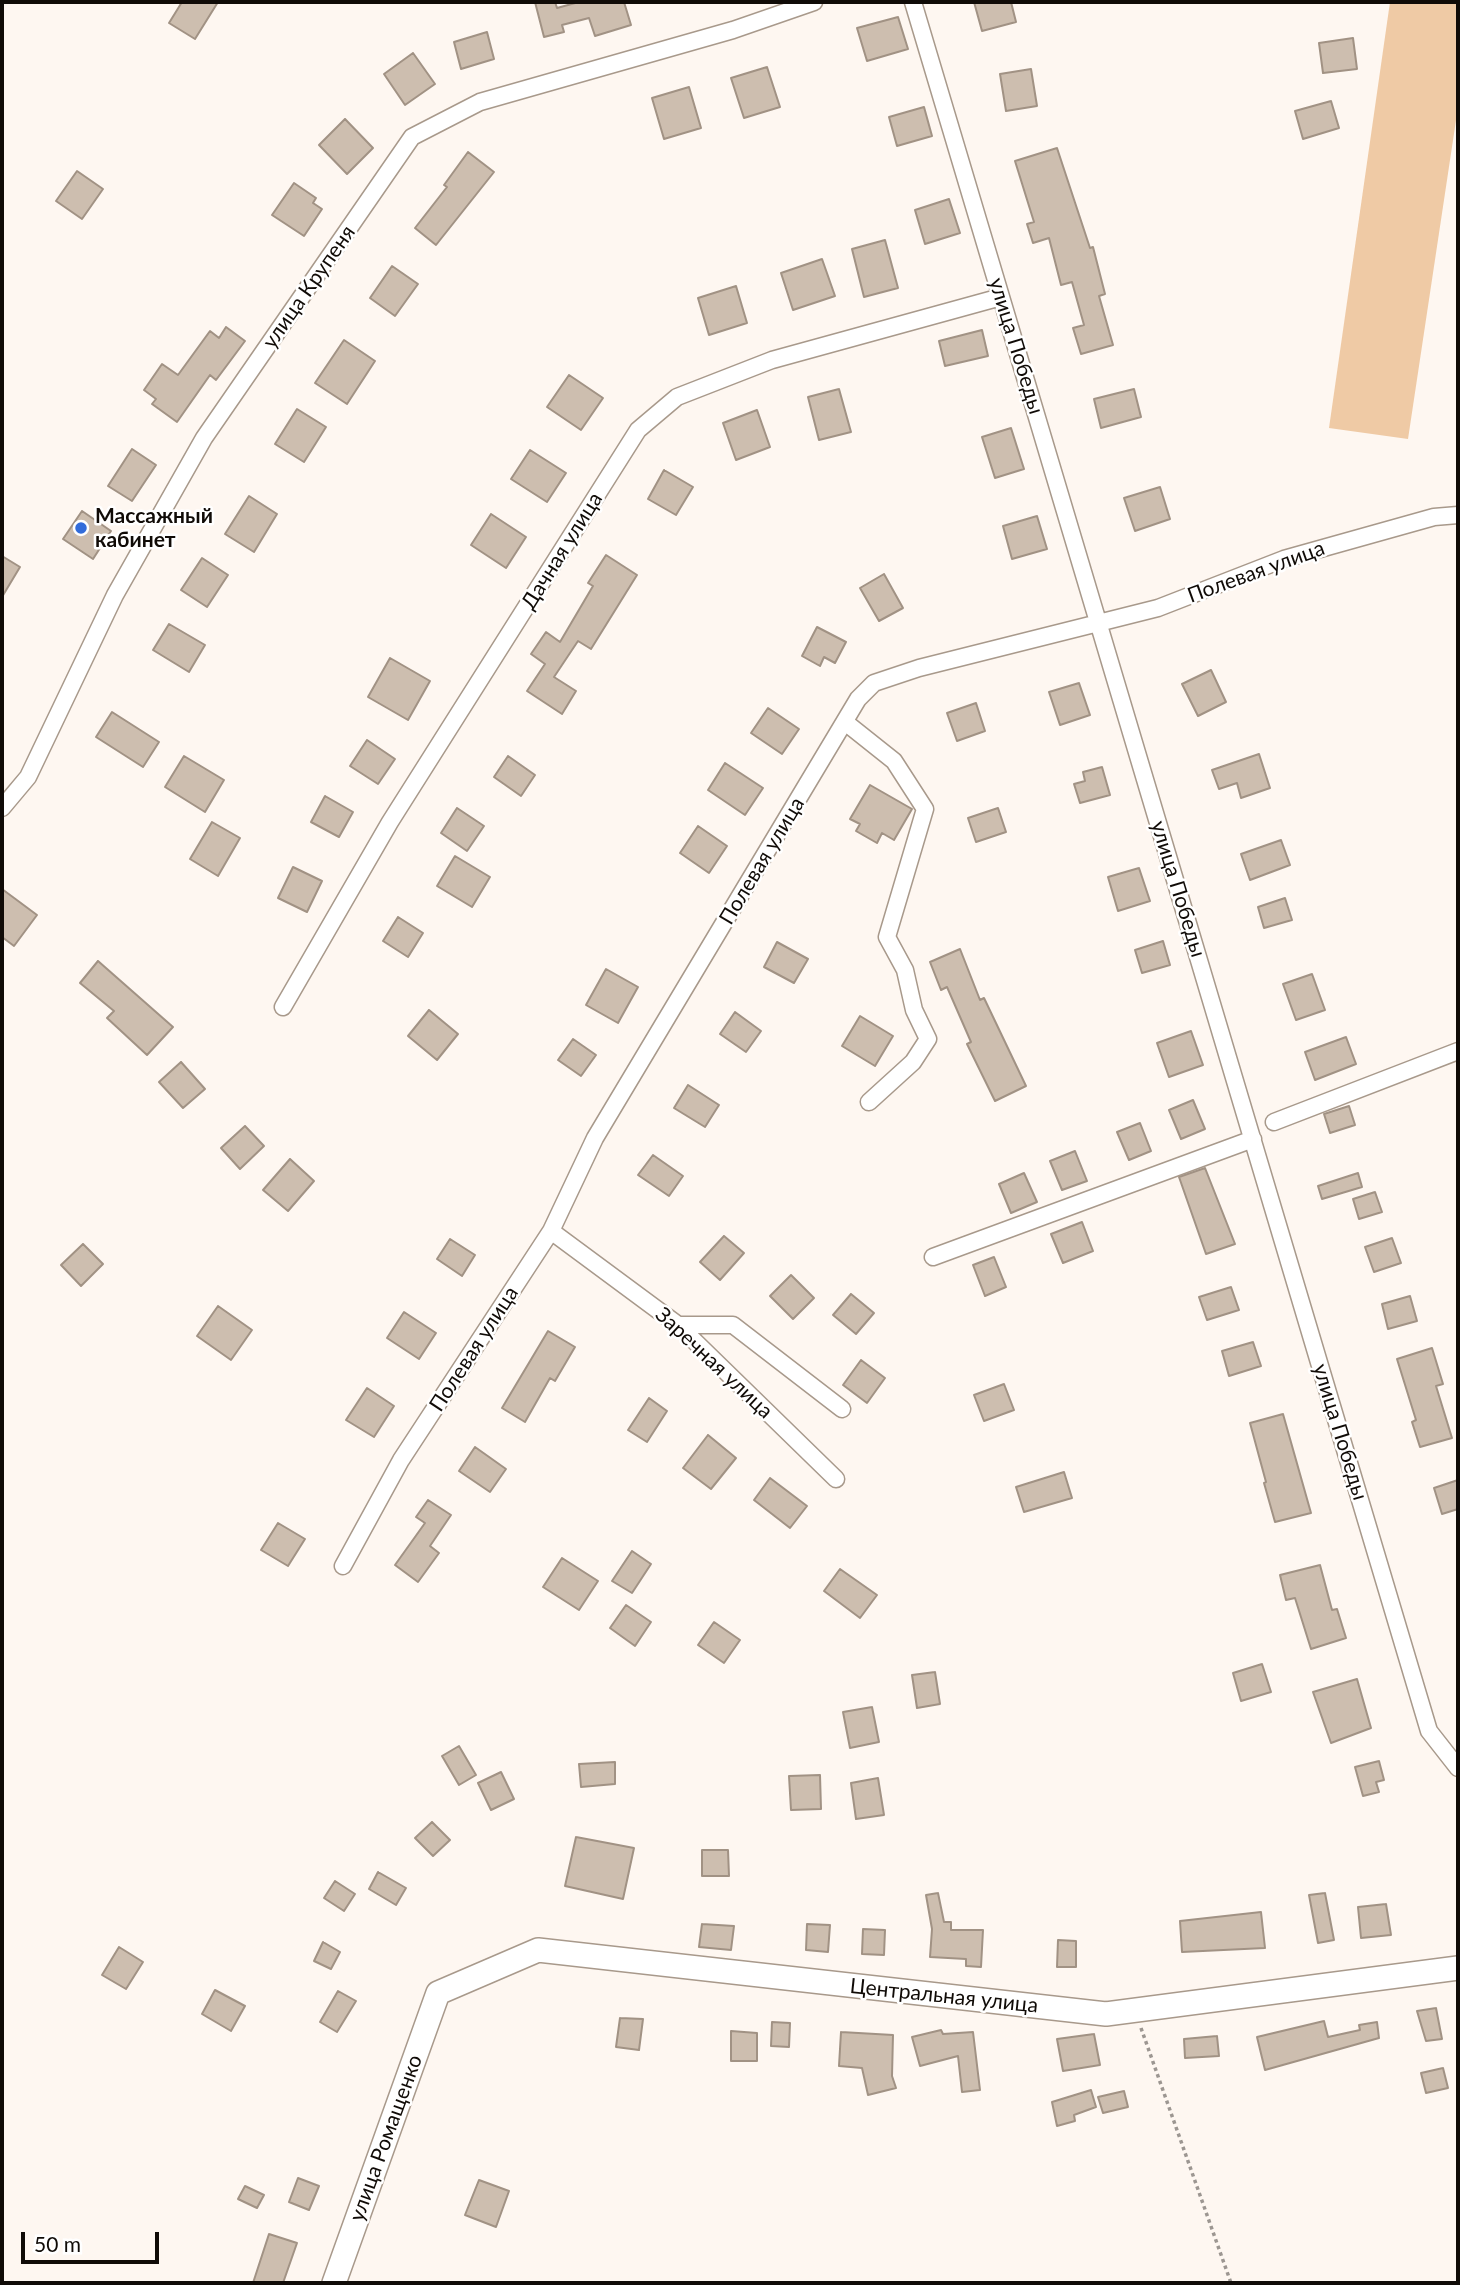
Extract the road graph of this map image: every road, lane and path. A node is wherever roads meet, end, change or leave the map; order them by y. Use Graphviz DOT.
graph roads {
  1 [pos="814,2"];
  2 [pos="913,2"];
  3 [pos="1001,297"];
  4 [pos="1458,515"];
  5 [pos="1098,622"];
  6 [pos="845,722"];
  7 [pos="2,808"];
  8 [pos="283,1007"];
  9 [pos="1458,1051"];
  10 [pos="869,1102"];
  11 [pos="1274,1122"];
  12 [pos="1253,1139"];
  13 [pos="551,1231"];
  14 [pos="933,1256"];
  15 [pos="678,1325"];
  16 [pos="842,1409"];
  17 [pos="836,1479"];
  18 [pos="343,1566"];
  19 [pos="1458,1768"];
  20 [pos="1458,1968"];
  21 [pos="438,1993"];
  22 [pos="1134,2010"];
  23 [pos="334,2283"];
  24 [pos="1231,2283"];
  1 -- 7 [label="street, улица Крупеня"];
  2 -- 3 [label="street, улица Победы"];
  3 -- 5 [label="street, улица Победы"];
  3 -- 8 [label="street, Дачная улица"];
  4 -- 5 [label="street, Полевая улица"];
  5 -- 6 [label="street, Полевая улица"];
  5 -- 12 [label="street, улица Победы"];
  6 -- 10 [label="street"];
  6 -- 13 [label="street, Полевая улица"];
  9 -- 11 [label="street"];
  12 -- 14 [label="street"];
  12 -- 19 [label="street, улица Победы"];
  13 -- 15 [label="street, Заречная улица"];
  13 -- 18 [label="street, Полевая улица"];
  15 -- 16 [label="street"];
  15 -- 17 [label="street, Заречная улица"];
  20 -- 22 [label="street, Центральная улица"];
  21 -- 22 [label="street, Центральная улица"];
  21 -- 23 [label="street, улица Ромащенко"];
  22 -- 24 [label="path"];
}
